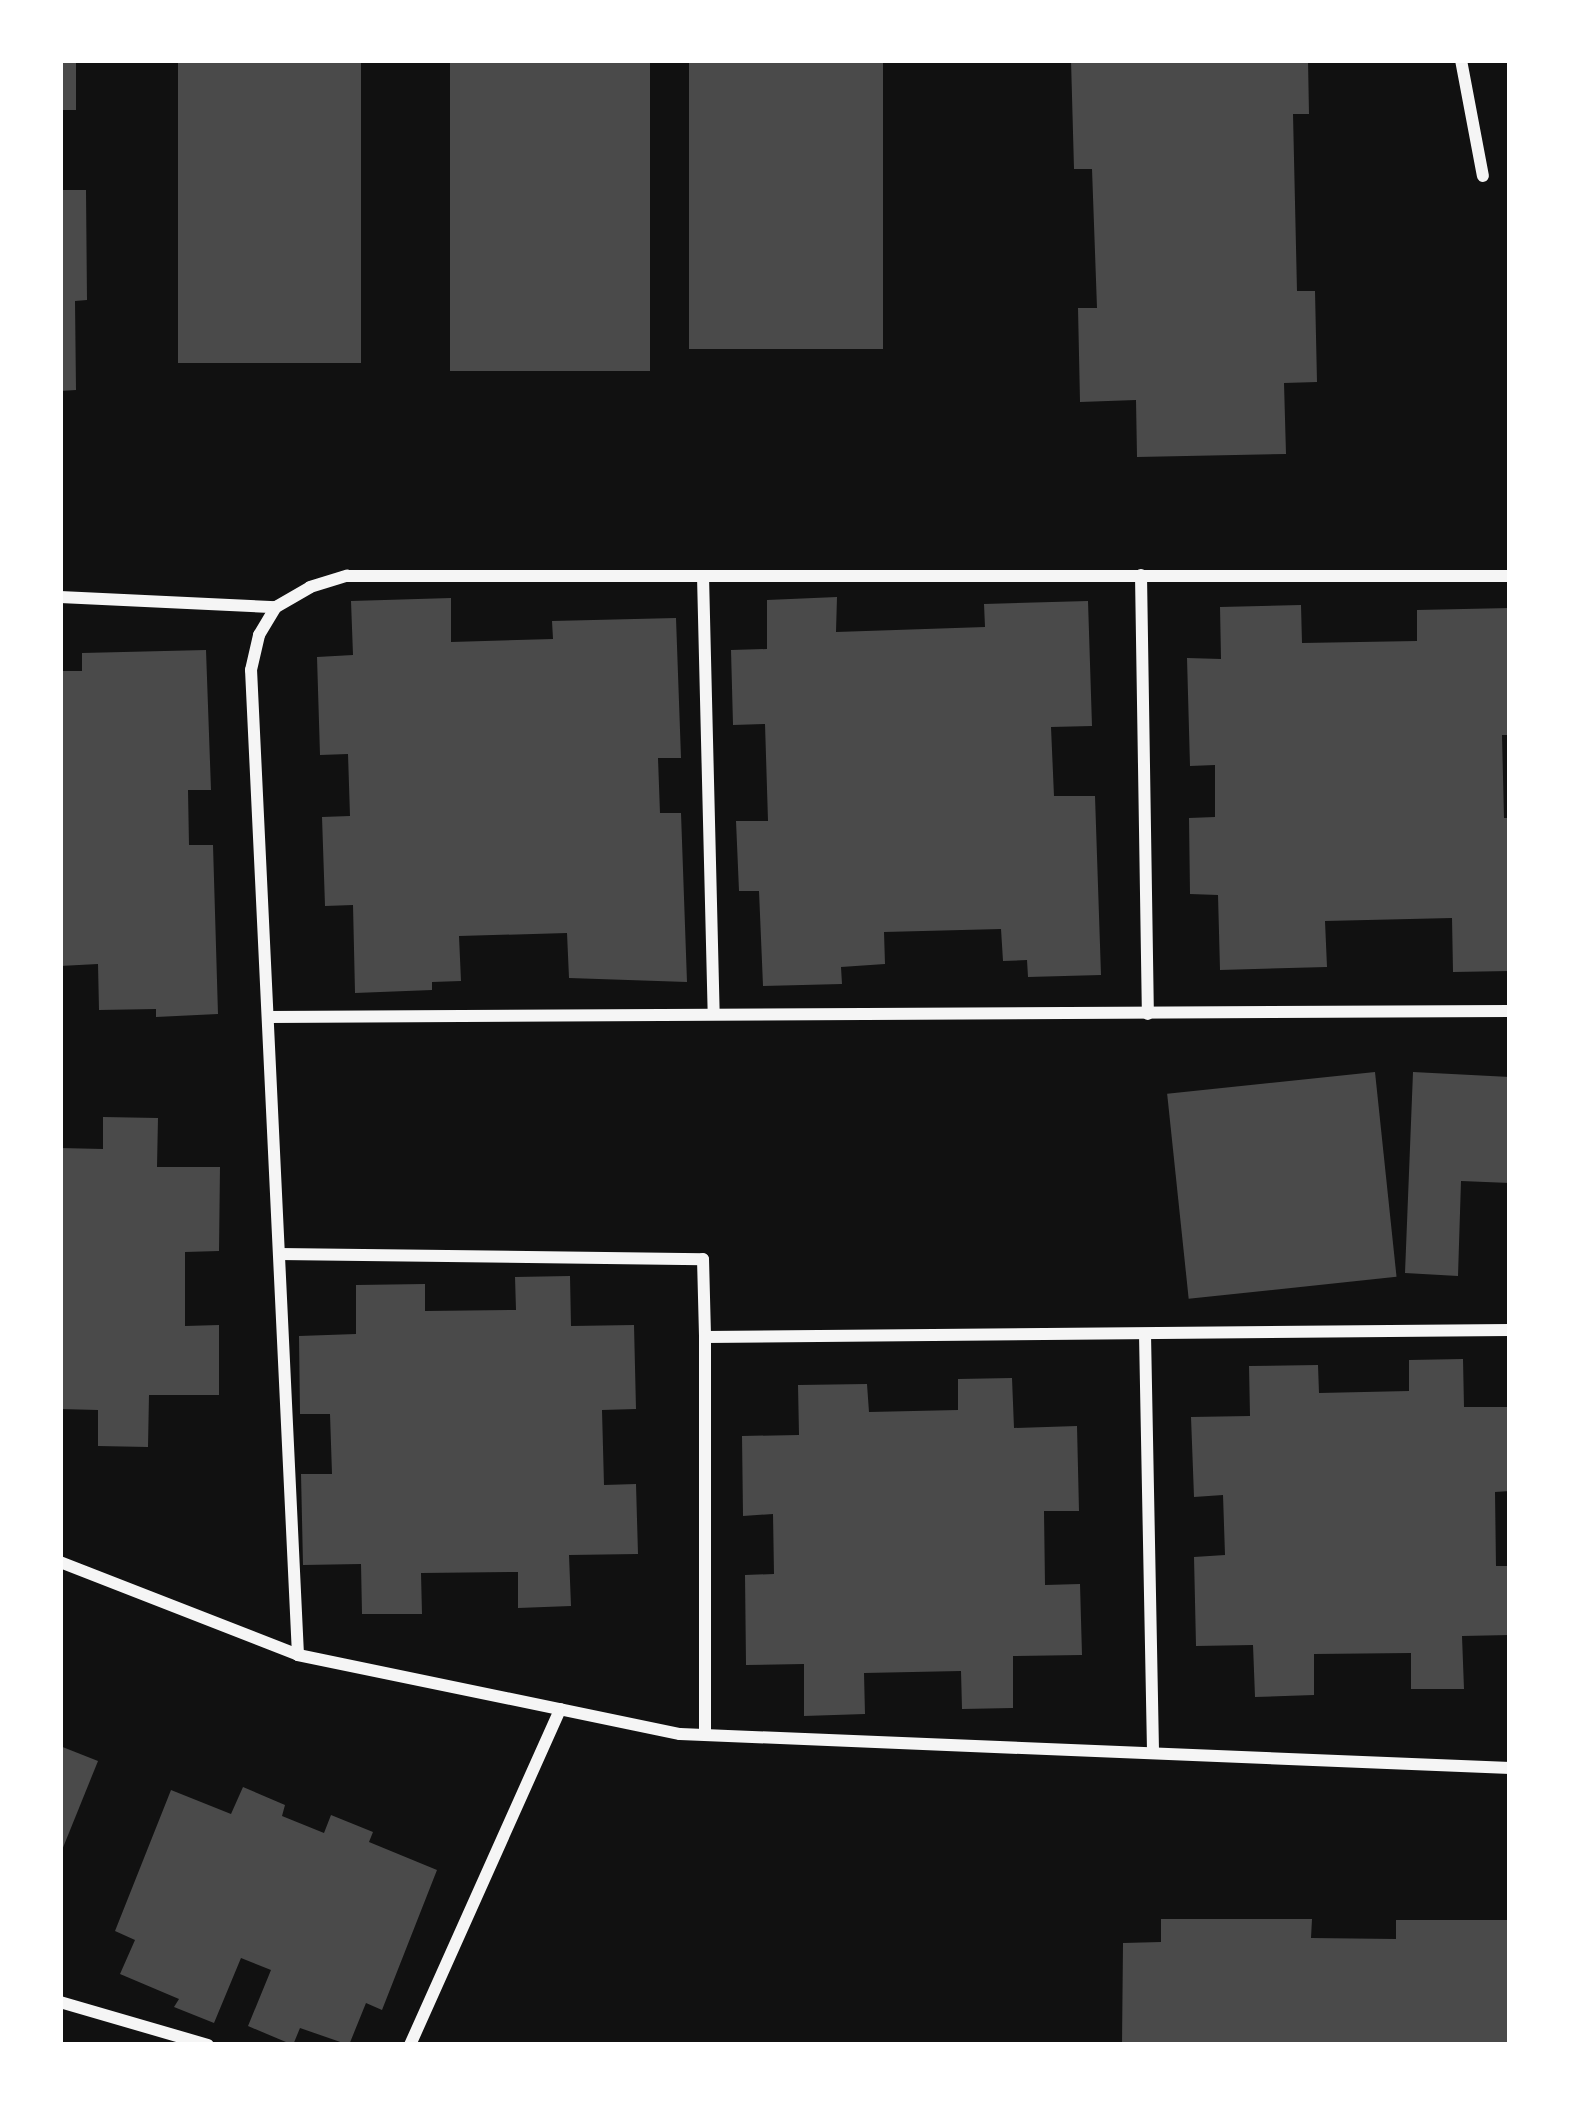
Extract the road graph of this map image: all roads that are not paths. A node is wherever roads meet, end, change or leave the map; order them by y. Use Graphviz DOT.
graph roads {
  1 [pos="1461,60"];
  2 [pos="1483,176"];
  3 [pos="1141,575"];
  4 [pos="704,576"];
  5 [pos="1510,576"];
  6 [pos="60,597"];
  7 [pos="276,608"];
  8 [pos="1510,1011"];
  9 [pos="714,1014"];
  10 [pos="1148,1014"];
  11 [pos="268,1017"];
  12 [pos="279,1254"];
  13 [pos="1510,1330"];
  14 [pos="1144,1334"];
  15 [pos="705,1337"];
  16 [pos="60,1562"];
  17 [pos="298,1655"];
  18 [pos="560,1709"];
  19 [pos="705,1734"];
  20 [pos="1153,1753"];
  21 [pos="1510,1768"];
  22 [pos="60,2002"];
  23 [pos="208,2045"];
  24 [pos="410,2045"];
  1 -- 2 [label="street"];
  3 -- 4 [label="street"];
  3 -- 5 [label="street"];
  3 -- 10 [label="street"];
  4 -- 7 [label="street"];
  4 -- 9 [label="street"];
  6 -- 7 [label="street"];
  7 -- 11 [label="street"];
  8 -- 10 [label="street"];
  9 -- 10 [label="street"];
  9 -- 11 [label="street"];
  11 -- 12 [label="street"];
  12 -- 15 [label="street"];
  12 -- 17 [label="street"];
  13 -- 14 [label="street"];
  14 -- 15 [label="street"];
  14 -- 20 [label="street"];
  15 -- 19 [label="street"];
  16 -- 17 [label="street"];
  17 -- 18 [label="street"];
  18 -- 19 [label="street"];
  18 -- 24 [label="street"];
  19 -- 20 [label="street"];
  20 -- 21 [label="street"];
  22 -- 23 [label="street"];
}
